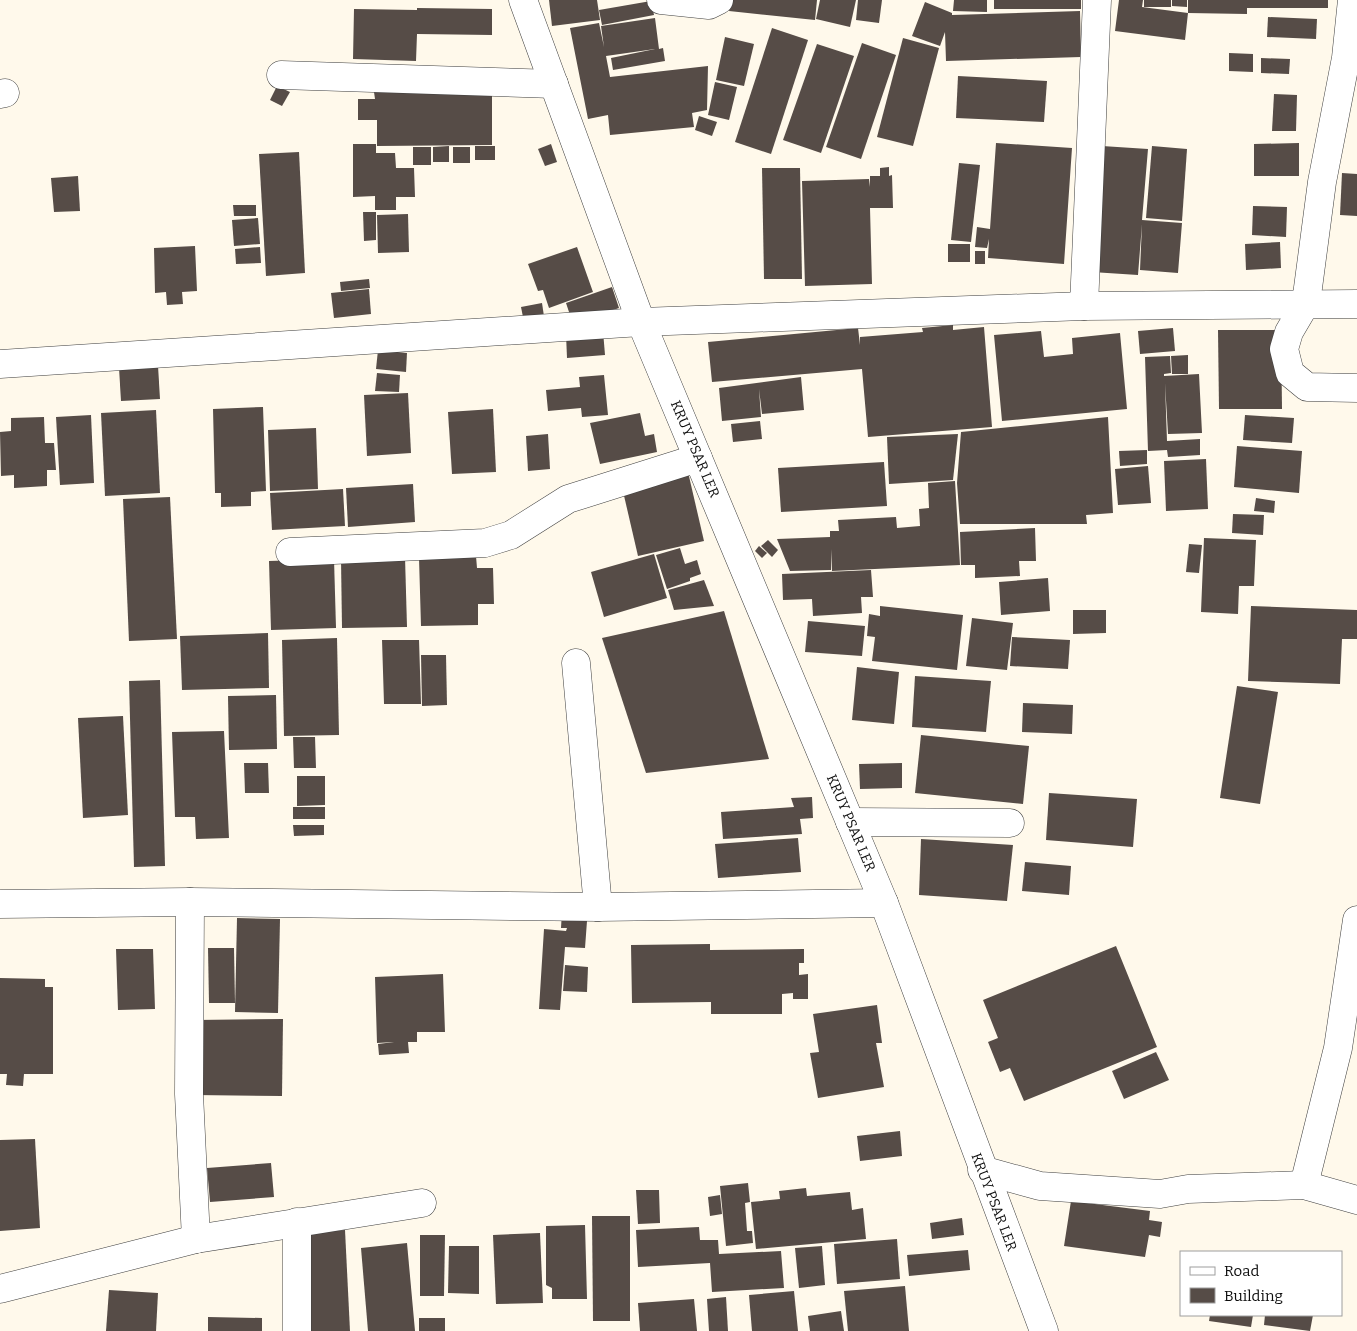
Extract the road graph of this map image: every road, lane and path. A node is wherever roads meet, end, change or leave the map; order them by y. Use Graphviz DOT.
graph roads {
  1 [pos="523,0"];
  2 [pos="660,0"];
  3 [pos="719,0"];
  4 [pos="1097,0"];
  5 [pos="1352,0"];
  6 [pos="281,75"];
  7 [pos="554,84"];
  8 [pos="1306,303"];
  9 [pos="1357,304"];
  10 [pos="1084,306"];
  11 [pos="641,322"];
  12 [pos="0,364"];
  13 [pos="1357,388"];
  14 [pos="698,458"];
  15 [pos="290,552"];
  16 [pos="576,663"];
  17 [pos="850,822"];
  18 [pos="1010,823"];
  19 [pos="190,902"];
  20 [pos="884,903"];
  21 [pos="0,904"];
  22 [pos="598,907"];
  23 [pos="1357,920"];
  24 [pos="982,1170"];
  25 [pos="1304,1185"];
  26 [pos="1357,1200"];
  27 [pos="422,1203"];
  28 [pos="297,1222"];
  29 [pos="196,1239"];
  30 [pos="0,1289"];
  31 [pos="296,1331"];
  32 [pos="1044,1331"];
  1 -- 7 [label="street, KRUY PSAR LER"];
  2 -- 3 [label="street"];
  4 -- 10 [label="street"];
  5 -- 8 [label="street"];
  6 -- 7 [label="street"];
  7 -- 11 [label="street, KRUY PSAR LER"];
  8 -- 9 [label="street"];
  8 -- 10 [label="street"];
  8 -- 13 [label="street"];
  10 -- 11 [label="street"];
  11 -- 12 [label="street"];
  11 -- 14 [label="street, KRUY PSAR LER"];
  14 -- 15 [label="street"];
  14 -- 17 [label="street, KRUY PSAR LER"];
  16 -- 22 [label="street"];
  17 -- 18 [label="street"];
  17 -- 20 [label="street, KRUY PSAR LER"];
  19 -- 21 [label="street"];
  19 -- 22 [label="street"];
  19 -- 29 [label="street"];
  20 -- 22 [label="street"];
  20 -- 24 [label="street, KRUY PSAR LER"];
  23 -- 25 [label="street"];
  24 -- 25 [label="street"];
  24 -- 32 [label="street, KRUY PSAR LER"];
  25 -- 26 [label="street"];
  27 -- 28 [label="street"];
  28 -- 29 [label="street"];
  28 -- 31 [label="street"];
  29 -- 30 [label="street"];
}
